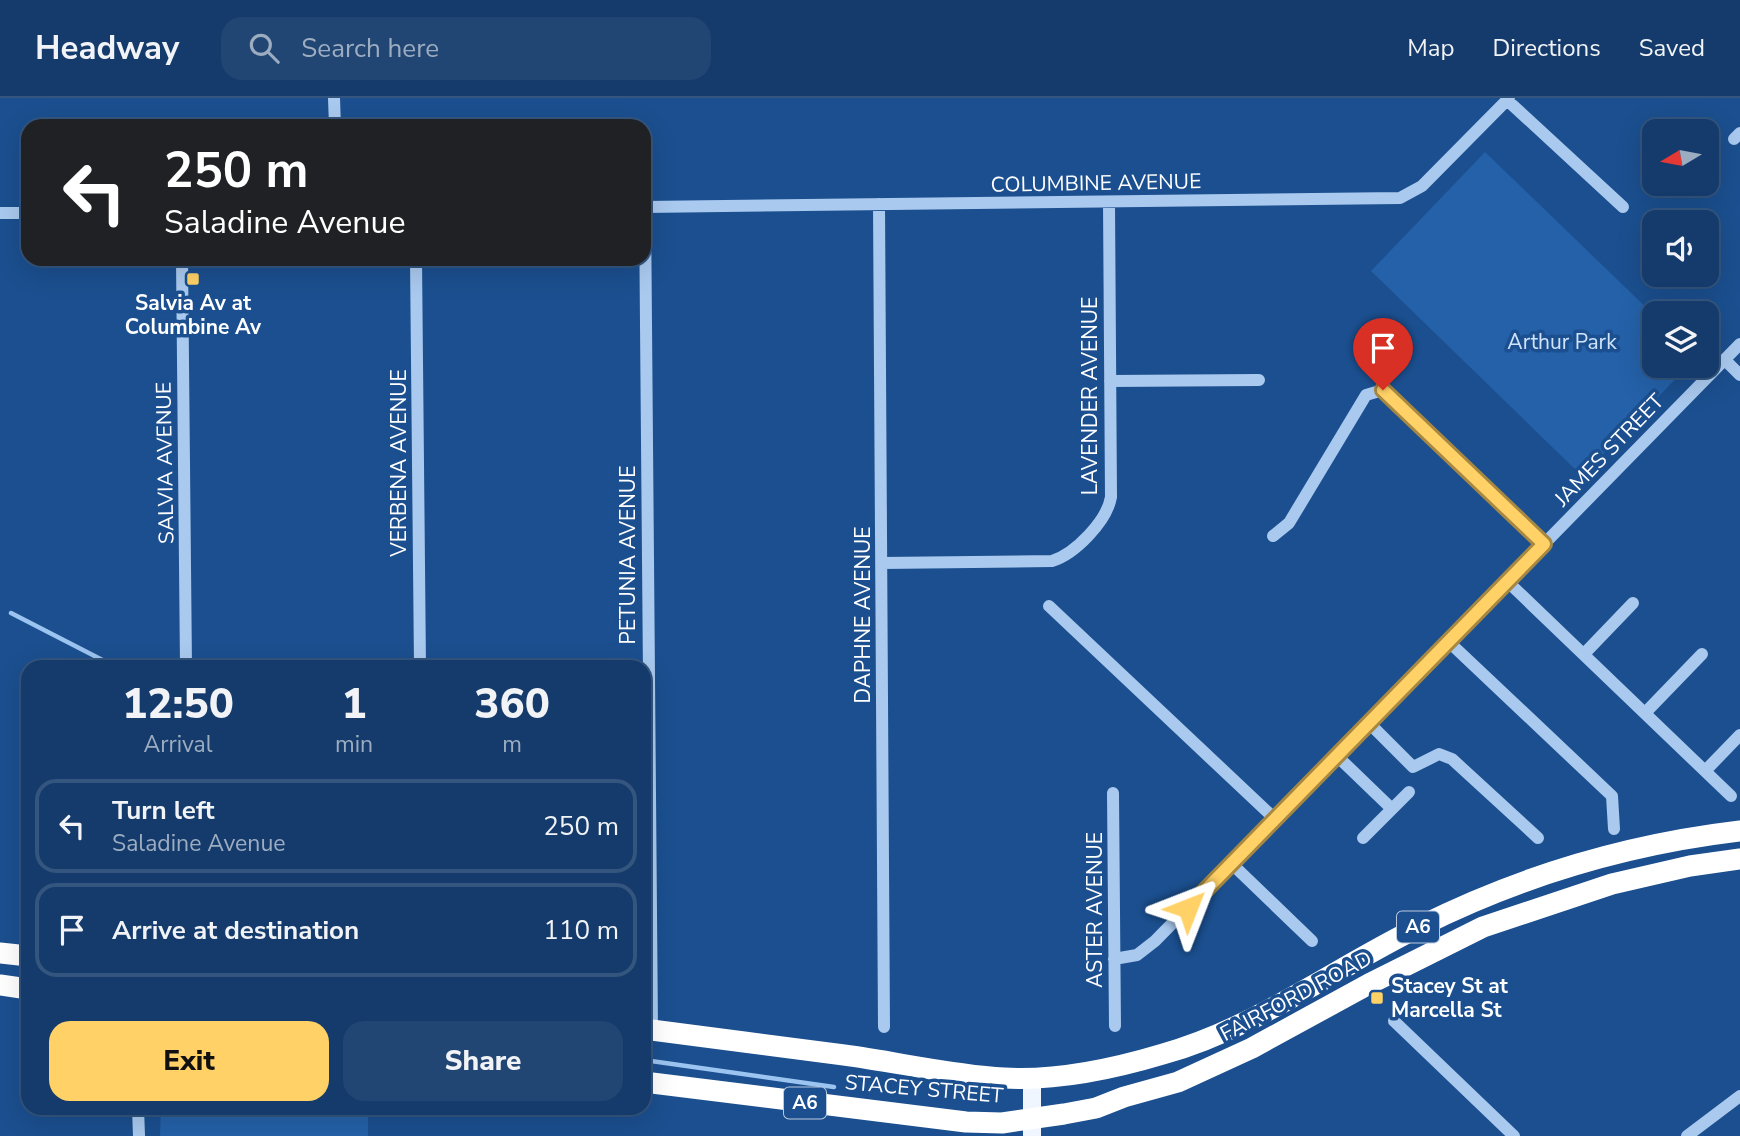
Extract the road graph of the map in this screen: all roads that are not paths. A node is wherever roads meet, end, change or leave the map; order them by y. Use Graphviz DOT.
graph roads {
  1 [pos="334,98"];
  2 [pos="1508,99"];
  3 [pos="335,119"];
  4 [pos="1109,202"];
  5 [pos="879,204"];
  6 [pos="651,206"];
  7 [pos="1623,207"];
  8 [pos="0,213"];
  9 [pos="21,213"];
  10 [pos="182,266"];
  11 [pos="416,266"];
  12 [pos="644,266"];
  13 [pos="1740,344"];
  14 [pos="1724,360"];
  15 [pos="1740,375"];
  16 [pos="1259,380"];
  17 [pos="1110,381"];
  18 [pos="1273,536"];
  19 [pos="1544,544"];
  20 [pos="882,562"];
  21 [pos="1507,581"];
  22 [pos="1633,603"];
  23 [pos="1049,606"];
  24 [pos="1449,642"];
  25 [pos="1584,654"];
  26 [pos="1702,654"];
  27 [pos="186,660"];
  28 [pos="419,660"];
  29 [pos="646,660"];
  30 [pos="1646,713"];
  31 [pos="1369,723"];
  32 [pos="1740,735"];
  33 [pos="1337,756"];
  34 [pos="1706,771"];
  35 [pos="1409,792"];
  36 [pos="1113,793"];
  37 [pos="1731,796"];
  38 [pos="1392,809"];
  39 [pos="1276,820"];
  40 [pos="1614,829"];
  41 [pos="1740,831"];
  42 [pos="1363,838"];
  43 [pos="1538,838"];
  44 [pos="1740,859"];
  45 [pos="1233,864"];
  46 [pos="1312,941"];
  47 [pos="0,953"];
  48 [pos="21,955"];
  49 [pos="1114,959"];
  50 [pos="0,985"];
  51 [pos="21,988"];
  52 [pos="1394,1021"];
  53 [pos="1115,1026"];
  54 [pos="884,1027"];
  55 [pos="651,1029"];
  56 [pos="1032,1077"];
  57 [pos="651,1083"];
  58 [pos="1740,1096"];
  59 [pos="138,1115"];
  60 [pos="966,1122"];
  61 [pos="1700,1126"];
  62 [pos="1032,1127"];
  63 [pos="139,1136"];
  64 [pos="990,1136"];
  65 [pos="1514,1136"];
  66 [pos="1687,1136"];
  67 [pos="1711,1136"];
  1 -- 3 [label="street"];
  2 -- 4 [label="street, COLUMBINE AVENUE"];
  2 -- 7 [label="street"];
  4 -- 5 [label="street, COLUMBINE AVENUE"];
  4 -- 17 [label="street, LAVENDER AVENUE"];
  5 -- 6 [label="street, COLUMBINE AVENUE"];
  5 -- 20 [label="street, DAPHNE AVENUE"];
  8 -- 9 [label="street"];
  10 -- 27 [label="street, SALVIA AVENUE"];
  11 -- 28 [label="street, VERBENA AVENUE"];
  12 -- 29 [label="street, PETUNIA AVENUE"];
  13 -- 14 [label="street, JAMES STREET"];
  14 -- 15 [label="street"];
  14 -- 19 [label="street, JAMES STREET"];
  16 -- 17 [label="street"];
  17 -- 20 [label="street, LAVENDER AVENUE"];
  18 -- 19 [label="street"];
  19 -- 21 [label="street, JAMES STREET"];
  20 -- 54 [label="street, DAPHNE AVENUE"];
  21 -- 24 [label="street, JAMES STREET"];
  21 -- 25 [label="street"];
  22 -- 25 [label="street"];
  23 -- 39 [label="street"];
  24 -- 31 [label="street, JAMES STREET"];
  24 -- 40 [label="street"];
  25 -- 30 [label="street"];
  26 -- 30 [label="street"];
  30 -- 34 [label="street"];
  31 -- 33 [label="street, JAMES STREET"];
  31 -- 43 [label="street"];
  32 -- 34 [label="street"];
  33 -- 38 [label="street"];
  33 -- 39 [label="street, JAMES STREET"];
  34 -- 37 [label="street"];
  35 -- 38 [label="street"];
  36 -- 49 [label="street, ASTER AVENUE"];
  38 -- 42 [label="street"];
  39 -- 45 [label="street, JAMES STREET"];
  41 -- 56 [label="highway, FAIRFORD ROAD / A6"];
  44 -- 62 [label="highway, FAIRFORD ROAD / A6"];
  45 -- 46 [label="street"];
  45 -- 49 [label="street, JAMES STREET"];
  47 -- 48 [label="highway"];
  49 -- 53 [label="street, ASTER AVENUE"];
  50 -- 51 [label="highway"];
  52 -- 65 [label="street"];
  55 -- 56 [label="highway, STACEY STREET / A6"];
  56 -- 62 [label="main road"];
  57 -- 60 [label="highway, STACEY STREET / A6"];
  58 -- 61 [label="street"];
  59 -- 63 [label="street"];
  60 -- 62 [label="highway, STACEY STREET / A6"];
  60 -- 64 [label="highway"];
  61 -- 66 [label="street"];
  61 -- 67 [label="street"];
}
